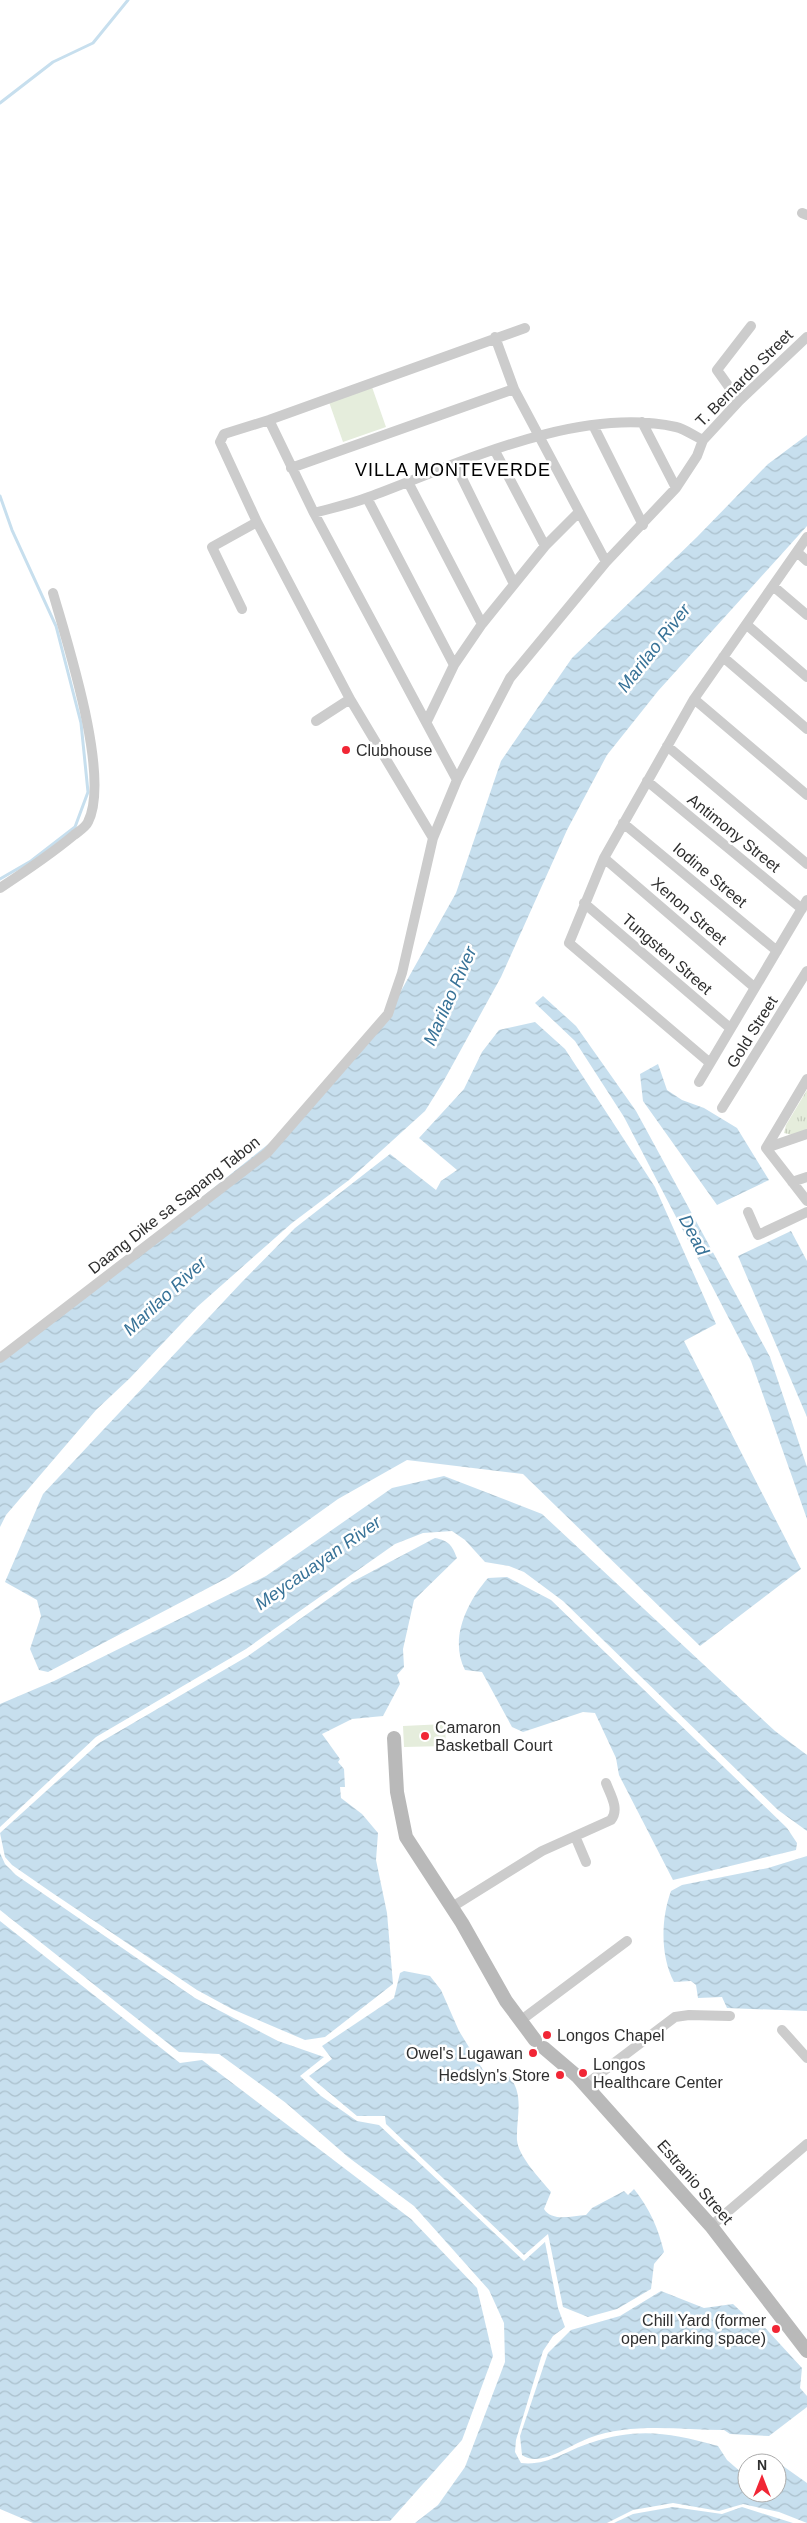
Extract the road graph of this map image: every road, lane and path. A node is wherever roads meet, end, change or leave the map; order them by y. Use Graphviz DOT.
graph roads {
  1 [pos="751,326"];
  2 [pos="525,328"];
  3 [pos="495,337"];
  4 [pos="807,337"];
  5 [pos="514,389"];
  6 [pos="739,401"];
  7 [pos="269,420"];
  8 [pos="642,422"];
  9 [pos="593,425"];
  10 [pos="540,436"];
  11 [pos="703,440"];
  12 [pos="495,451"];
  13 [pos="455,464"];
  14 [pos="291,468"];
  15 [pos="408,482"];
  16 [pos="676,488"];
  17 [pos="367,498"];
  18 [pos="314,513"];
  19 [pos="578,513"];
  20 [pos="257,522"];
  21 [pos="643,525"];
  22 [pos="807,537"];
  23 [pos="546,546"];
  24 [pos="798,553"];
  25 [pos="807,561"];
  26 [pos="606,562"];
  27 [pos="514,584"];
  28 [pos="773,586"];
  29 [pos="53,593"];
  30 [pos="242,609"];
  31 [pos="807,615"];
  32 [pos="482,624"];
  33 [pos="747,625"];
  34 [pos="723,657"];
  35 [pos="454,665"];
  36 [pos="807,677"];
  37 [pos="350,699"];
  38 [pos="694,699"];
  39 [pos="316,721"];
  40 [pos="426,721"];
  41 [pos="807,729"];
  42 [pos="667,746"];
  43 [pos="456,780"];
  44 [pos="647,781"];
  45 [pos="807,794"];
  46 [pos="624,822"];
  47 [pos="433,838"];
  48 [pos="604,858"];
  49 [pos="807,864"];
  50 [pos="0,888"];
  51 [pos="584,903"];
  52 [pos="804,905"];
  53 [pos="777,950"];
  54 [pos="807,971"];
  55 [pos="754,986"];
  56 [pos="730,1028"];
  57 [pos="710,1063"];
  58 [pos="807,1079"];
  59 [pos="699,1082"];
  60 [pos="722,1108"];
  61 [pos="807,1134"];
  62 [pos="766,1148"];
  63 [pos="807,1177"];
  64 [pos="792,1182"];
  65 [pos="807,1201"];
  66 [pos="748,1212"];
  67 [pos="807,1212"];
  68 [pos="0,1358"];
  69 [pos="394,1738"];
  70 [pos="606,1784"];
  71 [pos="575,1836"];
  72 [pos="586,1862"];
  73 [pos="452,1907"];
  74 [pos="627,1942"];
  75 [pos="730,2016"];
  76 [pos="520,2021"];
  77 [pos="782,2030"];
  78 [pos="807,2058"];
  79 [pos="585,2085"];
  80 [pos="807,2144"];
  81 [pos="711,2226"];
  82 [pos="807,2351"];
  1 -- 6 [label="street"];
  2 -- 3 [label="street"];
  3 -- 5 [label="street"];
  3 -- 7 [label="street"];
  4 -- 6 [label="street, T. Bernardo Street"];
  5 -- 10 [label="street"];
  5 -- 14 [label="street"];
  6 -- 11 [label="street, T. Bernardo Street"];
  7 -- 14 [label="street"];
  7 -- 20 [label="street"];
  8 -- 9 [label="street"];
  8 -- 11 [label="street"];
  8 -- 16 [label="street"];
  9 -- 10 [label="street"];
  9 -- 21 [label="street"];
  10 -- 12 [label="street"];
  10 -- 19 [label="street"];
  11 -- 16 [label="street, T. Bernardo Street"];
  12 -- 13 [label="street"];
  12 -- 23 [label="street"];
  13 -- 15 [label="street"];
  13 -- 27 [label="street"];
  14 -- 18 [label="street"];
  15 -- 17 [label="street"];
  15 -- 32 [label="street"];
  16 -- 21 [label="street, T. Bernardo Street"];
  17 -- 18 [label="street"];
  17 -- 35 [label="street"];
  18 -- 40 [label="street"];
  19 -- 23 [label="street"];
  19 -- 26 [label="street"];
  20 -- 30 [label="street"];
  20 -- 37 [label="street"];
  21 -- 26 [label="street, T. Bernardo Street"];
  22 -- 24 [label="street"];
  23 -- 27 [label="street"];
  24 -- 25 [label="street"];
  24 -- 28 [label="street"];
  26 -- 43 [label="street, Daang Dike sa Sapang Tabon"];
  27 -- 32 [label="street"];
  28 -- 31 [label="street"];
  28 -- 33 [label="street"];
  29 -- 50 [label="street"];
  32 -- 35 [label="street"];
  33 -- 34 [label="street"];
  33 -- 36 [label="street"];
  34 -- 38 [label="street"];
  34 -- 41 [label="street"];
  35 -- 40 [label="street"];
  37 -- 39 [label="street"];
  37 -- 47 [label="street"];
  38 -- 42 [label="street"];
  38 -- 45 [label="street"];
  40 -- 43 [label="street"];
  42 -- 44 [label="street"];
  42 -- 49 [label="street"];
  43 -- 47 [label="street, Daang Dike sa Sapang Tabon"];
  44 -- 46 [label="street"];
  44 -- 52 [label="street, Antimony Street"];
  46 -- 48 [label="street"];
  46 -- 53 [label="street, Iodine Street"];
  47 -- 68 [label="street, Daang Dike sa Sapang Tabon"];
  48 -- 51 [label="street"];
  48 -- 55 [label="street, Xenon Street"];
  51 -- 56 [label="street, Tungsten Street"];
  51 -- 57 [label="street"];
  52 -- 53 [label="street"];
  53 -- 55 [label="street"];
  54 -- 60 [label="street, Gold Street"];
  55 -- 56 [label="street"];
  56 -- 57 [label="street"];
  57 -- 59 [label="street"];
  58 -- 62 [label="street"];
  61 -- 62 [label="street"];
  62 -- 64 [label="street"];
  63 -- 64 [label="street"];
  64 -- 65 [label="street"];
  66 -- 67 [label="street"];
  69 -- 73 [label="street, Estranio Street"];
  70 -- 71 [label="street"];
  71 -- 72 [label="street"];
  71 -- 73 [label="street"];
  73 -- 76 [label="street, Estranio Street"];
  74 -- 76 [label="street"];
  75 -- 79 [label="street"];
  76 -- 79 [label="street, Estranio Street"];
  77 -- 78 [label="street"];
  79 -- 81 [label="street, Estranio Street"];
  80 -- 81 [label="street"];
  81 -- 82 [label="street, Estranio Street"];
}
